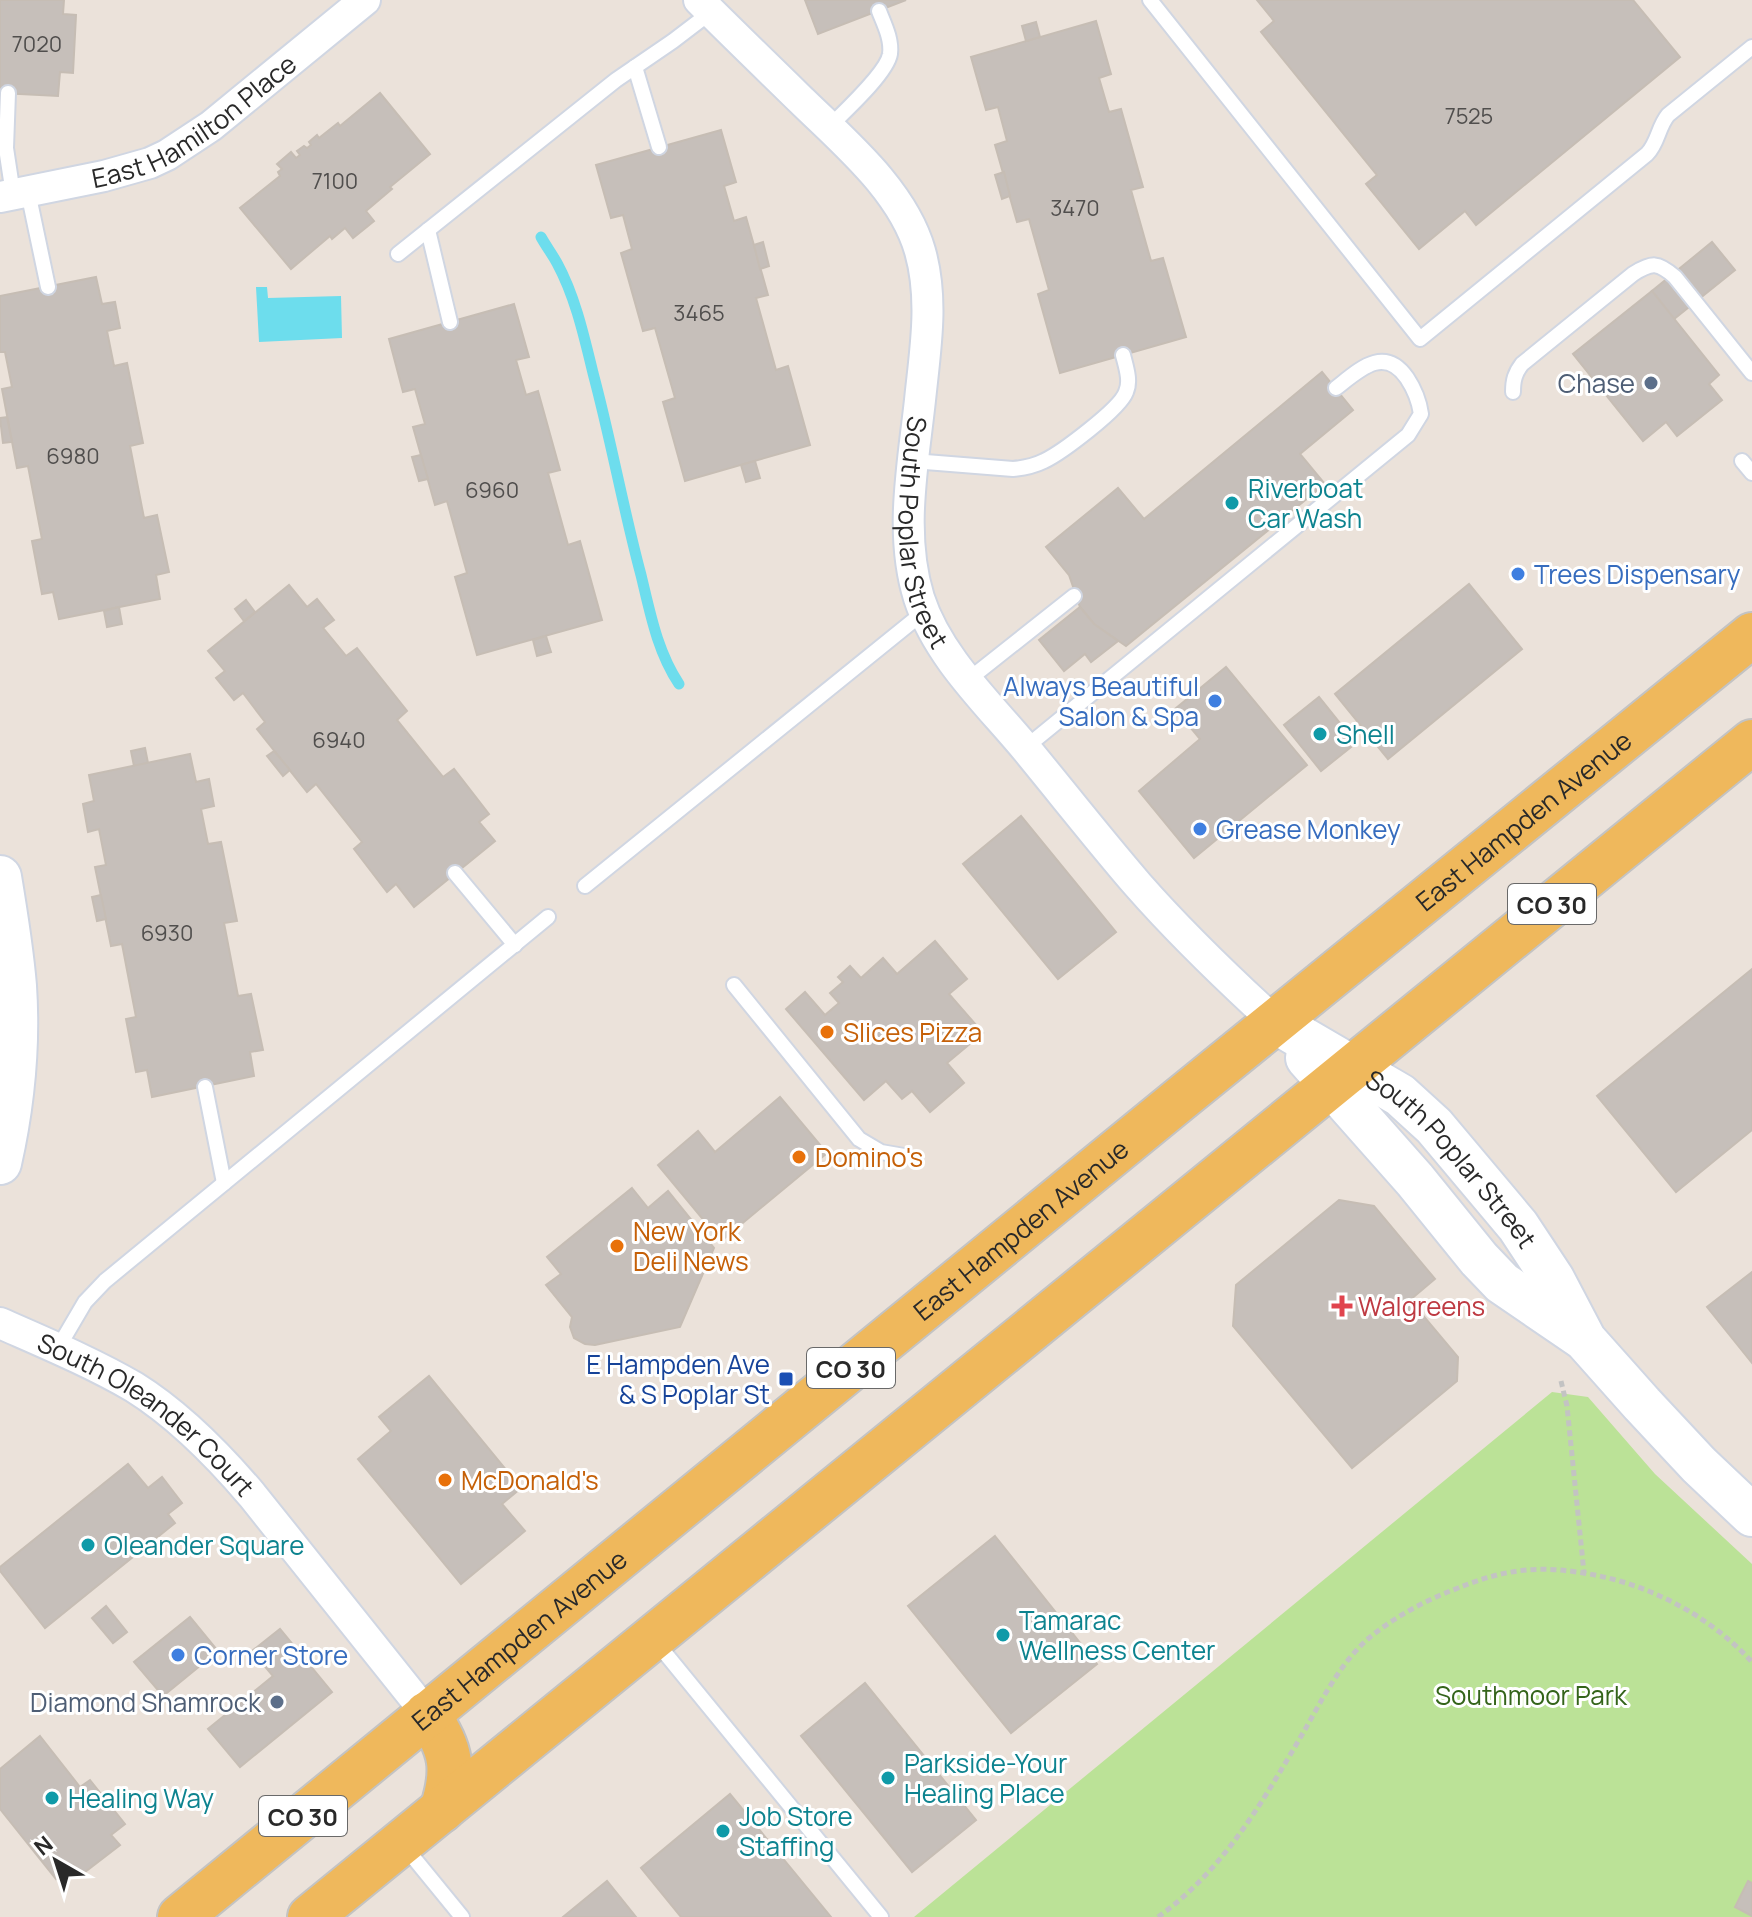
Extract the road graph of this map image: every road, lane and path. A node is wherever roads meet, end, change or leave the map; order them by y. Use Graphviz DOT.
graph roads {
  1 [pos="365,0"];
  2 [pos="1150,0"];
  3 [pos="705,6"];
  4 [pos="879,11"];
  5 [pos="1752,47"];
  6 [pos="635,67"];
  7 [pos="8,93"];
  8 [pos="829,127"];
  9 [pos="659,147"];
  10 [pos="14,194"];
  11 [pos="428,230"];
  12 [pos="398,254"];
  13 [pos="48,287"];
  14 [pos="450,322"];
  15 [pos="1123,355"];
  16 [pos="1752,373"];
  17 [pos="1336,388"];
  18 [pos="1513,392"];
  19 [pos="913,461"];
  20 [pos="1074,596"];
  21 [pos="924,612"];
  22 [pos="1752,635"];
  23 [pos="968,680"];
  24 [pos="1752,742"];
  25 [pos="1025,748"];
  26 [pos="455,873"];
  27 [pos="0,877"];
  28 [pos="585,886"];
  29 [pos="548,917"];
  30 [pos="515,945"];
  31 [pos="734,985"];
  32 [pos="1275,1022"];
  33 [pos="1342,1076"];
  34 [pos="205,1087"];
  35 [pos="904,1156"];
  36 [pos="0,1163"];
  37 [pos="224,1183"];
  38 [pos="0,1323"];
  39 [pos="58,1348"];
  40 [pos="1561,1381"];
  41 [pos="1752,1515"];
  42 [pos="1584,1573"];
  43 [pos="653,1638"];
  44 [pos="1752,1662"];
  45 [pos="427,1714"];
  46 [pos="442,1810"];
  47 [pos="401,1842"];
  48 [pos="180,1917"];
  49 [pos="310,1917"];
  50 [pos="462,1917"];
  51 [pos="881,1917"];
  52 [pos="1158,1917"];
  1 -- 10 [label="street, East Hamilton Place"];
  2 -- 5 [label="lane"];
  3 -- 6 [label="lane"];
  3 -- 8 [label="street, South Poplar Street"];
  4 -- 8 [label="lane"];
  6 -- 9 [label="lane"];
  6 -- 11 [label="lane"];
  7 -- 10 [label="lane"];
  8 -- 19 [label="street, South Poplar Street"];
  10 -- 13 [label="lane"];
  11 -- 12 [label="lane"];
  11 -- 14 [label="lane"];
  15 -- 19 [label="lane"];
  16 -- 18 [label="lane"];
  17 -- 25 [label="lane"];
  19 -- 21 [label="street, South Poplar Street"];
  20 -- 23 [label="lane"];
  21 -- 23 [label="street, South Poplar Street"];
  21 -- 28 [label="lane"];
  22 -- 32 [label="main road, East Hampden Avenue / CO 30"];
  23 -- 25 [label="street, South Poplar Street"];
  24 -- 33 [label="main road, CO 30"];
  25 -- 32 [label="street, South Poplar Street"];
  26 -- 30 [label="lane"];
  27 -- 36 [label="street"];
  29 -- 30 [label="lane"];
  30 -- 37 [label="lane"];
  31 -- 35 [label="lane"];
  32 -- 33 [label="street, South Poplar Street"];
  32 -- 45 [label="main road, East Hampden Avenue / CO 30"];
  33 -- 41 [label="street, South Poplar Street"];
  33 -- 43 [label="main road, CO 30"];
  34 -- 37 [label="lane"];
  37 -- 39 [label="lane"];
  38 -- 39 [label="street, South Oleander Court"];
  39 -- 45 [label="street, South Oleander Court"];
  40 -- 42 [label="path"];
  42 -- 44 [label="path"];
  42 -- 52 [label="path"];
  43 -- 46 [label="main road, CO 30"];
  43 -- 51 [label="lane"];
  45 -- 46 [label="main road"];
  45 -- 48 [label="main road, East Hampden Avenue / CO 30"];
  46 -- 47 [label="main road, CO 30"];
  47 -- 49 [label="main road, CO 30"];
  47 -- 50 [label="lane"];
}
